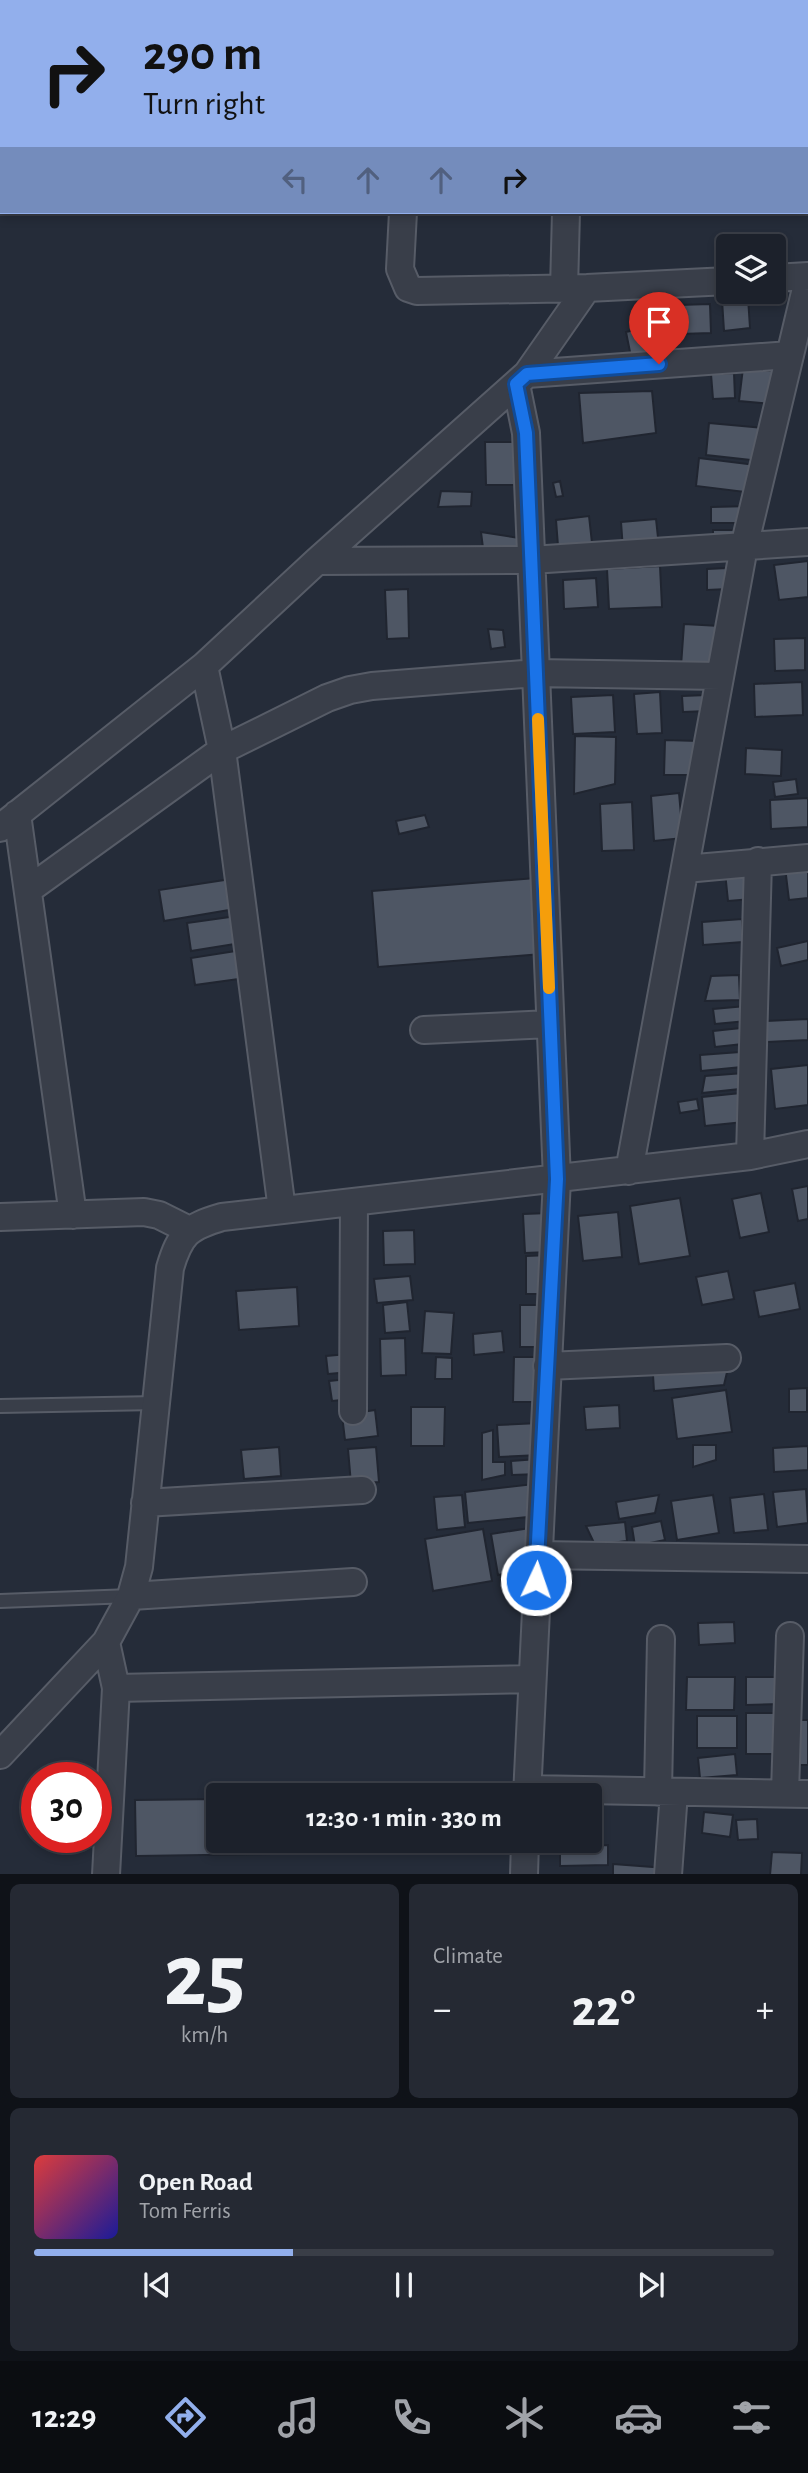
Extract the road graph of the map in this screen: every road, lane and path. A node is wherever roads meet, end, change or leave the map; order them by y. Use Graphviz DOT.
graph roads {
  1 [pos="403,214"];
  2 [pos="566,214"];
  3 [pos="786,278"];
  4 [pos="808,278"];
  5 [pos="716,282"];
  6 [pos="575,288"];
  7 [pos="790,355"];
  8 [pos="522,379"];
  9 [pos="808,542"];
  10 [pos="744,547"];
  11 [pos="531,560"];
  12 [pos="317,561"];
  13 [pos="204,666"];
  14 [pos="536,673"];
  15 [pos="720,676"];
  16 [pos="222,750"];
  17 [pos="9,821"];
  18 [pos="808,858"];
  19 [pos="758,861"];
  20 [pos="685,869"];
  21 [pos="28,890"];
  22 [pos="550,1024"];
  23 [pos="424,1030"];
  24 [pos="808,1144"];
  25 [pos="750,1156"];
  26 [pos="629,1171"];
  27 [pos="557,1179"];
  28 [pos="354,1202"];
  29 [pos="282,1210"];
  30 [pos="73,1215"];
  31 [pos="0,1217"];
  32 [pos="189,1230"];
  33 [pos="727,1358"];
  34 [pos="547,1366"];
  35 [pos="156,1403"];
  36 [pos="0,1406"];
  37 [pos="353,1411"];
  38 [pos="362,1489"];
  39 [pos="145,1503"];
  40 [pos="537,1555"];
  41 [pos="808,1559"];
  42 [pos="353,1582"];
  43 [pos="131,1596"];
  44 [pos="0,1601"];
  45 [pos="790,1636"];
  46 [pos="661,1639"];
  47 [pos="106,1642"];
  48 [pos="531,1679"];
  49 [pos="116,1688"];
  50 [pos="0,1755"];
  51 [pos="528,1783"];
  52 [pos="602,1792"];
  53 [pos="666,1792"];
  54 [pos="797,1794"];
  55 [pos="525,1853"];
  56 [pos="106,1874"];
  57 [pos="524,1874"];
  58 [pos="668,1874"];
  1 -- 6 [label="street"];
  2 -- 6 [label="street"];
  3 -- 4 [label="street"];
  4 -- 7 [label="street"];
  5 -- 6 [label="street"];
  6 -- 8 [label="street"];
  7 -- 8 [label="street"];
  7 -- 10 [label="street"];
  8 -- 11 [label="street"];
  8 -- 12 [label="street"];
  9 -- 10 [label="street"];
  10 -- 11 [label="street"];
  10 -- 15 [label="street"];
  11 -- 12 [label="street"];
  11 -- 14 [label="street"];
  12 -- 13 [label="street"];
  13 -- 16 [label="street"];
  13 -- 17 [label="street"];
  14 -- 15 [label="street"];
  14 -- 16 [label="street"];
  14 -- 22 [label="street"];
  15 -- 20 [label="street"];
  16 -- 21 [label="street"];
  16 -- 29 [label="street"];
  17 -- 21 [label="street"];
  18 -- 19 [label="street"];
  19 -- 20 [label="street"];
  19 -- 25 [label="street"];
  20 -- 26 [label="street"];
  21 -- 30 [label="street"];
  22 -- 23 [label="street"];
  22 -- 27 [label="street"];
  24 -- 25 [label="street"];
  25 -- 26 [label="street"];
  26 -- 27 [label="street"];
  27 -- 28 [label="street"];
  27 -- 34 [label="street"];
  28 -- 29 [label="street"];
  28 -- 37 [label="street"];
  29 -- 32 [label="street"];
  30 -- 31 [label="street"];
  30 -- 32 [label="street"];
  32 -- 35 [label="street"];
  33 -- 34 [label="street"];
  34 -- 40 [label="street"];
  35 -- 36 [label="lane"];
  35 -- 39 [label="street"];
  38 -- 39 [label="street"];
  39 -- 43 [label="street"];
  40 -- 41 [label="street"];
  40 -- 48 [label="street"];
  42 -- 43 [label="street"];
  43 -- 44 [label="lane"];
  43 -- 47 [label="street"];
  45 -- 54 [label="street"];
  46 -- 53 [label="street"];
  47 -- 49 [label="street"];
  47 -- 50 [label="street"];
  48 -- 49 [label="street"];
  48 -- 51 [label="street"];
  49 -- 56 [label="street"];
  52 -- 53 [label="street"];
  53 -- 54 [label="street"];
  53 -- 58 [label="street"];
  55 -- 57 [label="street"];
}
